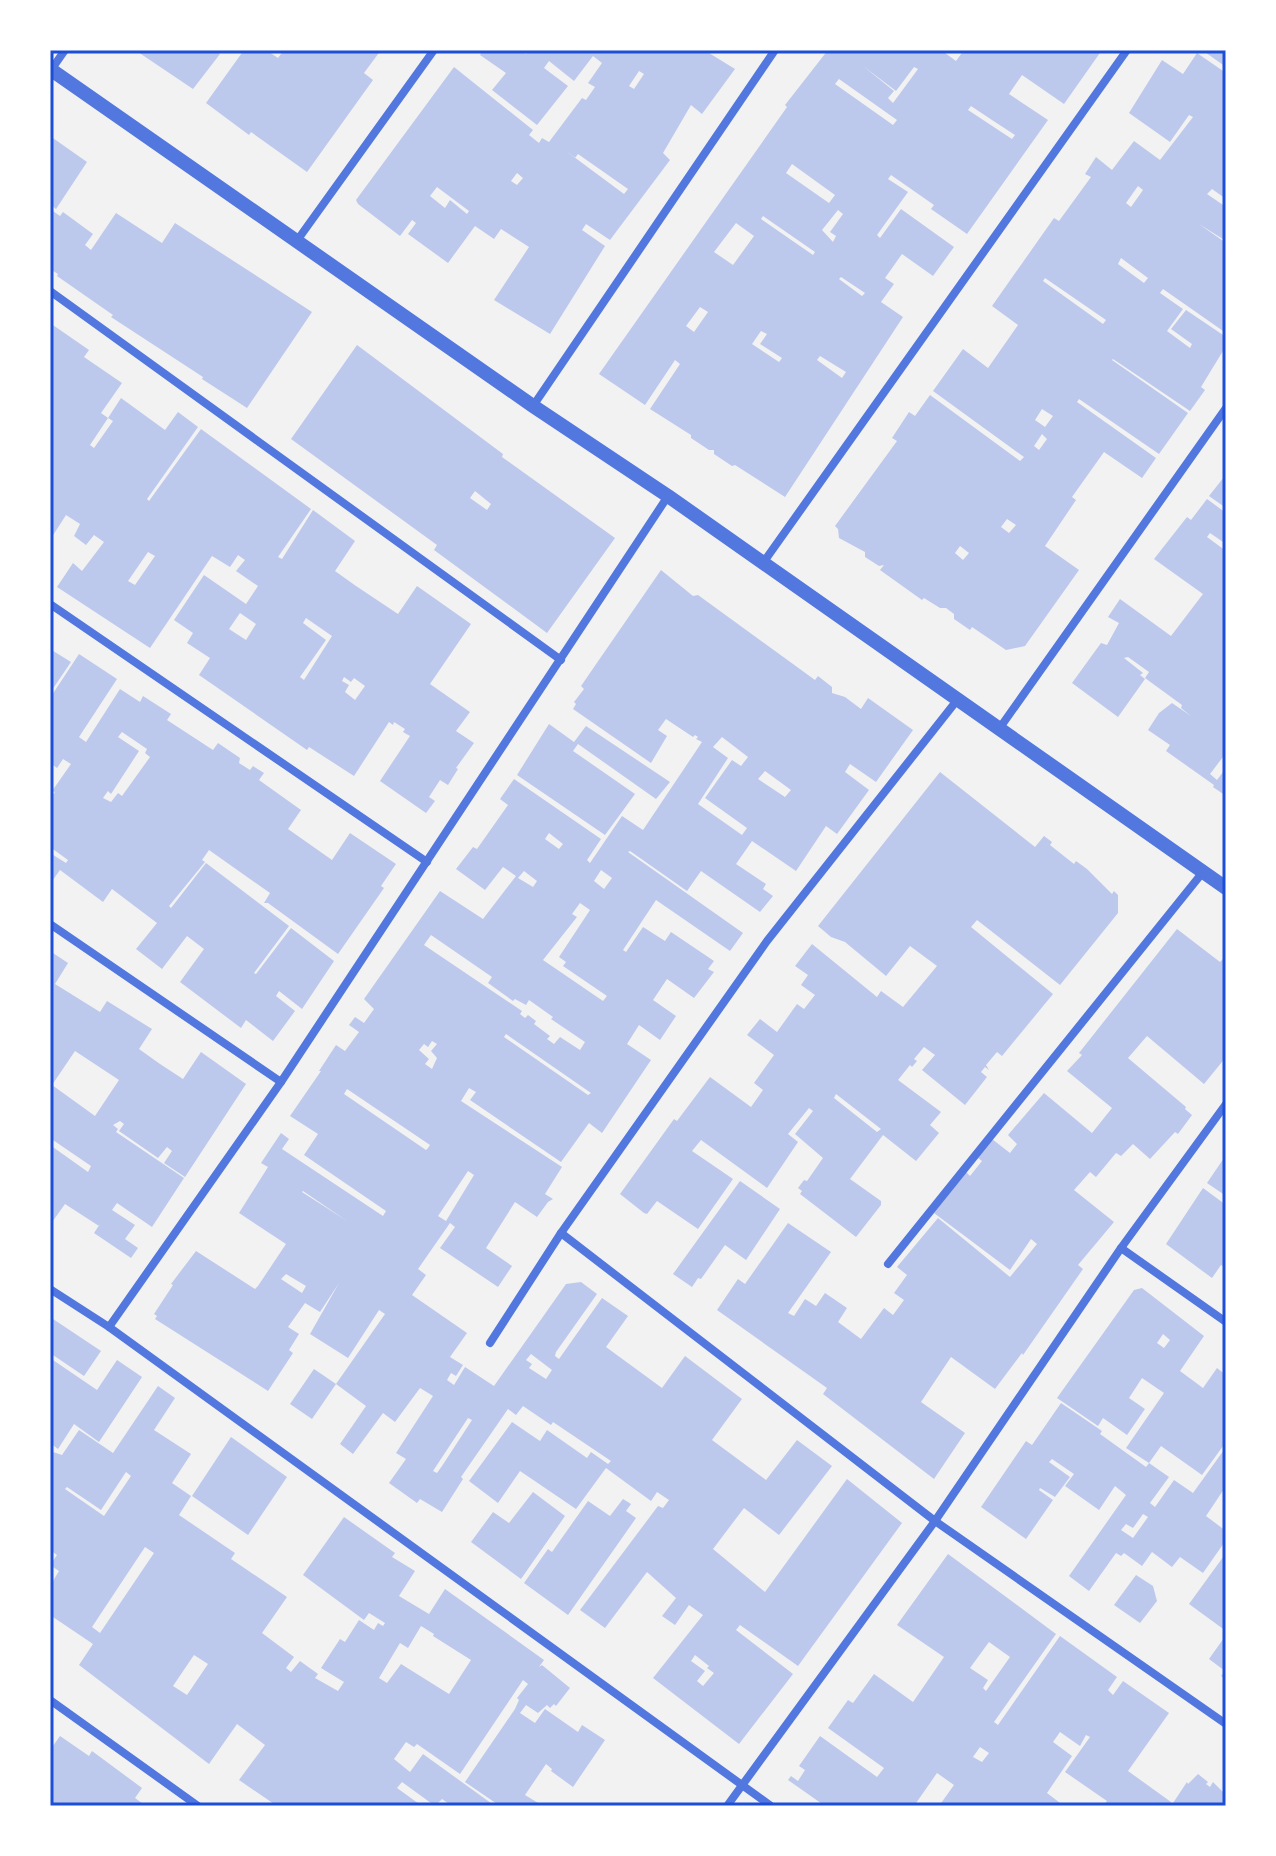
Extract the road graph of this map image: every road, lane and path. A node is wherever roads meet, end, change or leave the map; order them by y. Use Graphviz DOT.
graph roads {
  1 [pos="65,50"];
  2 [pos="434,50"];
  3 [pos="775,50"];
  4 [pos="1127,50"];
  5 [pos="51,69"];
  6 [pos="296,242"];
  7 [pos="50,291"];
  8 [pos="533,406"];
  9 [pos="1226,408"];
  10 [pos="668,496"];
  11 [pos="762,564"];
  12 [pos="50,604"];
  13 [pos="561,660"];
  14 [pos="958,699"];
  15 [pos="999,729"];
  16 [pos="427,862"];
  17 [pos="1203,872"];
  18 [pos="1226,888"];
  19 [pos="50,924"];
  20 [pos="281,1082"];
  21 [pos="1226,1104"];
  22 [pos="561,1233"];
  23 [pos="1121,1248"];
  24 [pos="888,1264"];
  25 [pos="50,1289"];
  26 [pos="1226,1322"];
  27 [pos="109,1327"];
  28 [pos="490,1343"];
  29 [pos="935,1521"];
  30 [pos="50,1700"];
  31 [pos="1226,1724"];
  32 [pos="742,1786"];
  33 [pos="198,1806"];
  34 [pos="727,1806"];
  35 [pos="771,1806"];
  1 -- 5 [label="street"];
  2 -- 6 [label="street"];
  3 -- 8 [label="street"];
  4 -- 11 [label="street"];
  5 -- 6 [label="street"];
  6 -- 8 [label="street"];
  7 -- 13 [label="street"];
  8 -- 10 [label="street"];
  9 -- 15 [label="street"];
  10 -- 11 [label="street"];
  10 -- 13 [label="street"];
  11 -- 14 [label="street"];
  12 -- 16 [label="street"];
  13 -- 16 [label="street"];
  14 -- 15 [label="street"];
  14 -- 22 [label="street"];
  15 -- 17 [label="street"];
  16 -- 20 [label="street"];
  17 -- 18 [label="street"];
  17 -- 24 [label="street"];
  19 -- 20 [label="street"];
  20 -- 27 [label="street"];
  21 -- 23 [label="street"];
  22 -- 28 [label="street"];
  22 -- 29 [label="street"];
  23 -- 26 [label="street"];
  23 -- 29 [label="street"];
  25 -- 27 [label="street"];
  27 -- 32 [label="street"];
  29 -- 31 [label="street"];
  29 -- 32 [label="street"];
  30 -- 33 [label="street"];
  32 -- 34 [label="street"];
  32 -- 35 [label="street"];
}
